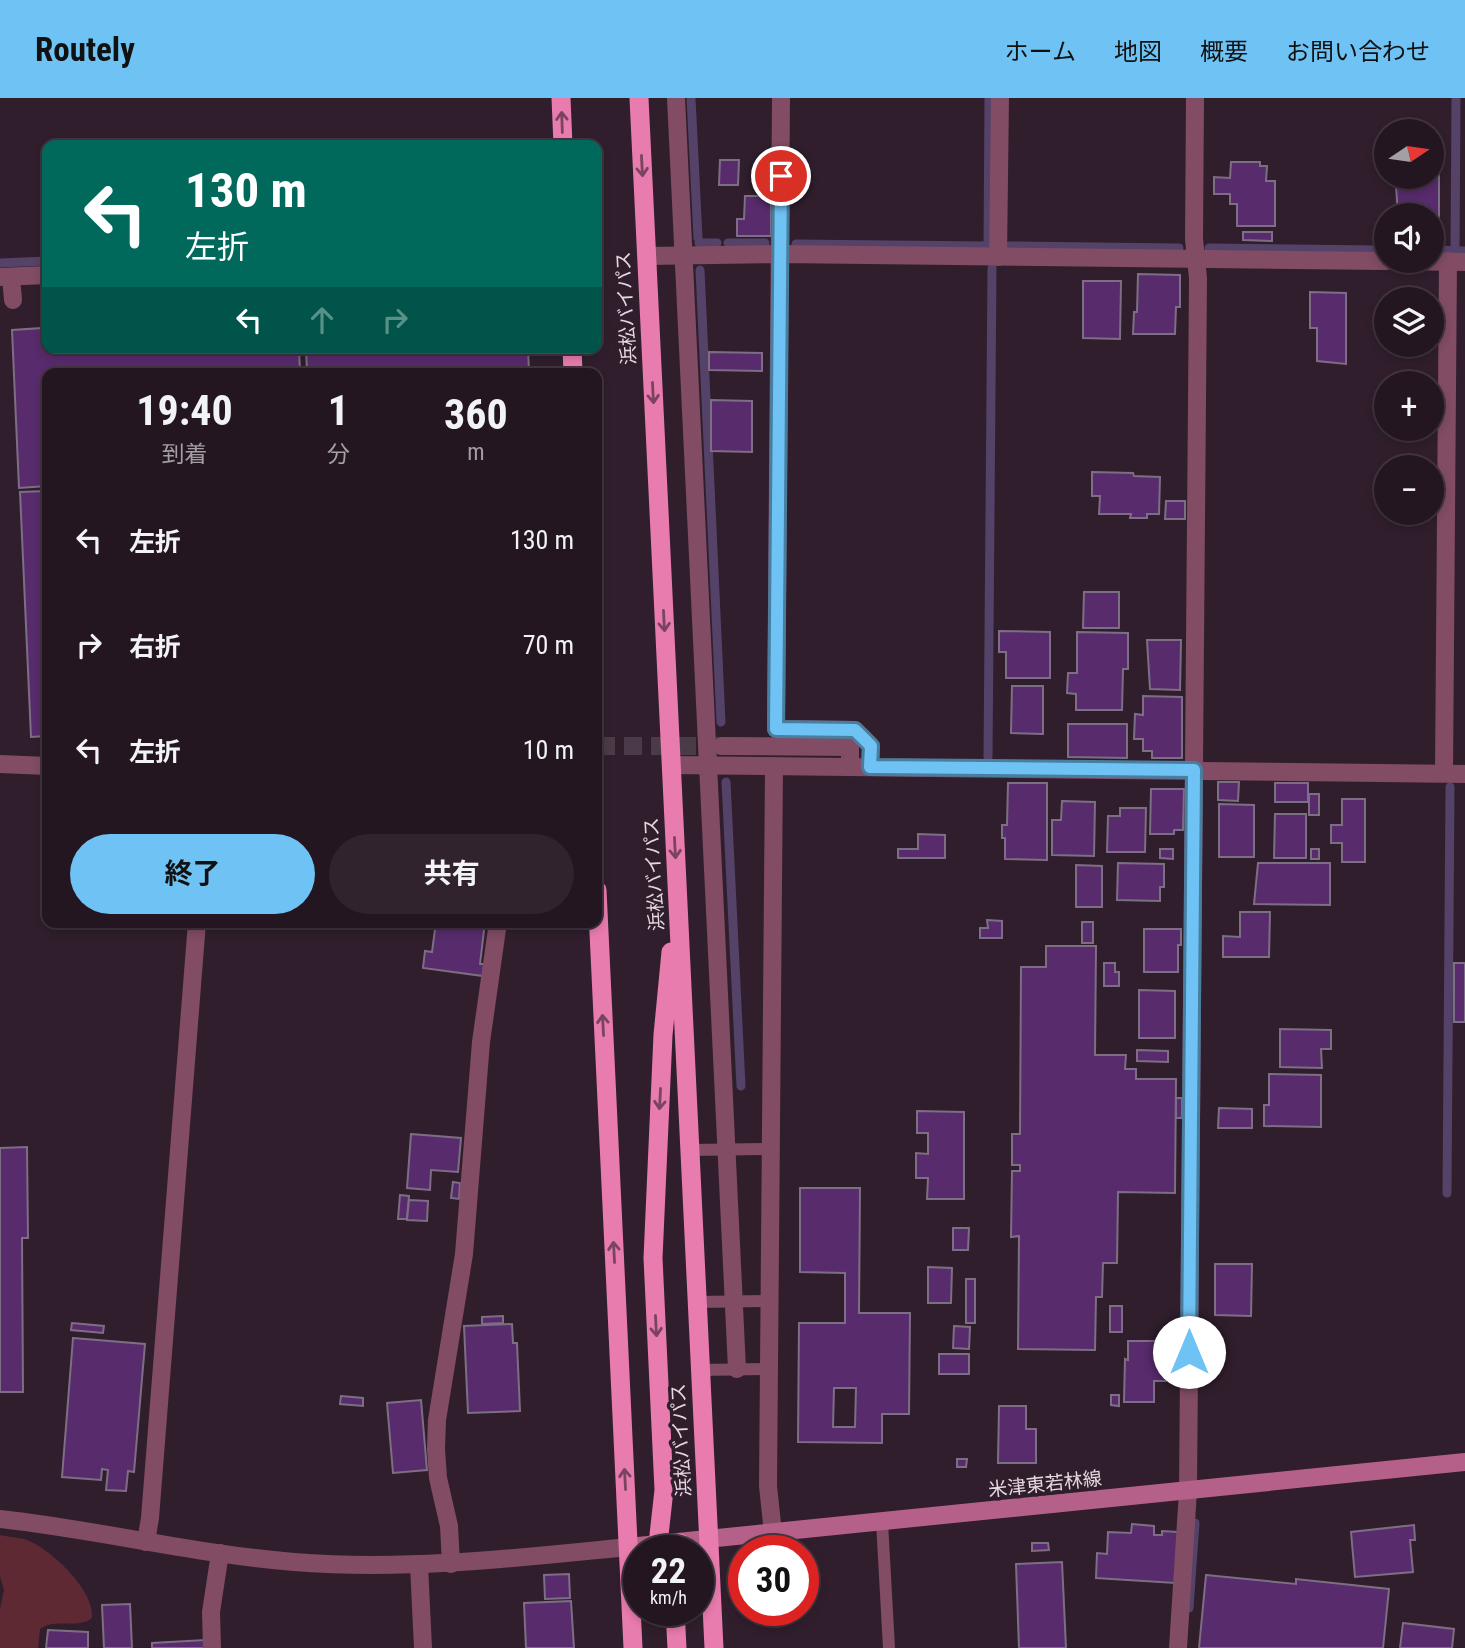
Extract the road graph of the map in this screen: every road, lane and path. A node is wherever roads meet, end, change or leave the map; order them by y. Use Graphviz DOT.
graph roads {
  1 [pos="561,98"];
  2 [pos="639,98"];
  3 [pos="676,98"];
  4 [pos="782,98"];
  5 [pos="1000,98"];
  6 [pos="1195,98"];
  7 [pos="563,140"];
  8 [pos="684,254"];
  9 [pos="780,254"];
  10 [pos="647,256"];
  11 [pos="998,257"];
  12 [pos="1196,258"];
  13 [pos="1374,261"];
  14 [pos="1456,262"];
  15 [pos="42,275"];
  16 [pos="6,277"];
  17 [pos="13,300"];
  18 [pos="722,746"];
  19 [pos="0,764"];
  20 [pos="671,765"];
  21 [pos="708,765"];
  22 [pos="42,766"];
  23 [pos="774,766"];
  24 [pos="849,767"];
  25 [pos="870,767"];
  26 [pos="1194,770"];
  27 [pos="1444,773"];
  28 [pos="1465,774"];
  29 [pos="677,885"];
  30 [pos="197,928"];
  31 [pos="497,928"];
  32 [pos="599,928"];
  33 [pos="727,1149"];
  34 [pos="771,1149"];
  35 [pos="690,1150"];
  36 [pos="734,1300"];
  37 [pos="770,1301"];
  38 [pos="697,1302"];
  39 [pos="737,1369"];
  40 [pos="769,1369"];
  41 [pos="700,1370"];
  42 [pos="1465,1462"];
  43 [pos="1188,1491"];
  44 [pos="0,1519"];
  45 [pos="882,1522"];
  46 [pos="773,1533"];
  47 [pos="627,1535"];
  48 [pos="659,1535"];
  49 [pos="708,1535"];
  50 [pos="714,1538"];
  51 [pos="146,1542"];
  52 [pos="623,1547"];
  53 [pos="220,1553"];
  54 [pos="451,1564"];
  55 [pos="419,1566"];
  56 [pos="632,1626"];
  57 [pos="676,1626"];
  58 [pos="713,1626"];
  59 [pos="212,1648"];
  60 [pos="423,1648"];
  61 [pos="633,1648"];
  62 [pos="677,1648"];
  63 [pos="714,1648"];
  64 [pos="889,1648"];
  65 [pos="1178,1648"];
  7 -- 1 [label="highway, one-way"];
  2 -- 10 [label="highway, 浜松バイパス, one-way"];
  3 -- 8 [label="street"];
  4 -- 9 [label="street"];
  5 -- 11 [label="street"];
  6 -- 12 [label="street"];
  8 -- 9 [label="street"];
  8 -- 10 [label="street"];
  8 -- 21 [label="street"];
  9 -- 11 [label="street"];
  9 -- 25 [label="street"];
  10 -- 20 [label="highway, 浜松バイパス, one-way"];
  11 -- 12 [label="street"];
  12 -- 13 [label="street"];
  12 -- 26 [label="street"];
  14 -- 27 [label="street"];
  15 -- 16 [label="street"];
  16 -- 17 [label="street"];
  18 -- 24 [label="street"];
  19 -- 22 [label="street"];
  20 -- 21 [label="street"];
  20 -- 29 [label="highway, 浜松バイパス, one-way"];
  21 -- 23 [label="street"];
  21 -- 33 [label="street"];
  23 -- 24 [label="street"];
  23 -- 34 [label="street"];
  24 -- 25 [label="street"];
  25 -- 26 [label="street"];
  26 -- 27 [label="street"];
  26 -- 43 [label="street"];
  27 -- 28 [label="street"];
  29 -- 35 [label="highway, 浜松バイパス"];
  29 -- 48 [label="highway, one-way"];
  30 -- 51 [label="street"];
  31 -- 54 [label="street"];
  47 -- 32 [label="highway, one-way"];
  33 -- 34 [label="lane"];
  33 -- 35 [label="lane"];
  33 -- 36 [label="street"];
  34 -- 37 [label="street"];
  35 -- 38 [label="highway, 浜松バイパス"];
  36 -- 37 [label="lane"];
  36 -- 38 [label="lane"];
  36 -- 39 [label="street"];
  37 -- 40 [label="street"];
  38 -- 41 [label="highway, 浜松バイパス"];
  39 -- 40 [label="lane"];
  39 -- 41 [label="lane"];
  40 -- 46 [label="street"];
  41 -- 49 [label="highway, 浜松バイパス"];
  42 -- 43 [label="main road, 米津東若林線"];
  43 -- 45 [label="main road, 米津東若林線"];
  43 -- 65 [label="street"];
  44 -- 51 [label="street"];
  45 -- 46 [label="main road, 米津東若林線"];
  45 -- 64 [label="lane"];
  46 -- 50 [label="main road, 米津東若林線"];
  51 -- 53 [label="street"];
  52 -- 54 [label="street"];
  53 -- 55 [label="street"];
  53 -- 59 [label="street"];
  54 -- 55 [label="street"];
  55 -- 60 [label="street"];
  56 -- 61 [label="highway"];
  57 -- 62 [label="highway"];
  58 -- 63 [label="highway, 浜松バイパス"];
}
